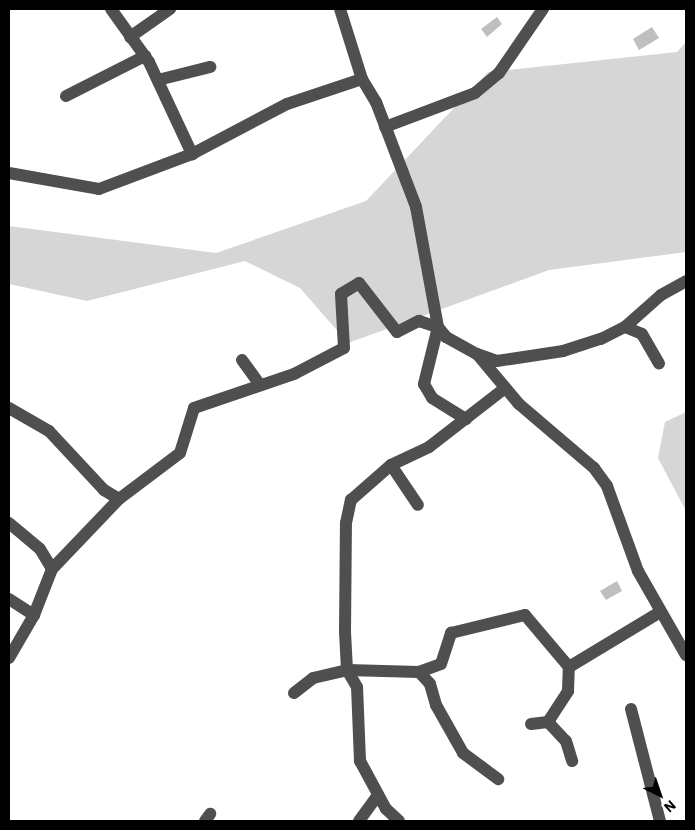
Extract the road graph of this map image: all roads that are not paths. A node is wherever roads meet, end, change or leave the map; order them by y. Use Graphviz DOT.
graph roads {
  1 [pos="111,9"];
  2 [pos="170,9"];
  3 [pos="340,9"];
  4 [pos="543,9"];
  5 [pos="130,37"];
  6 [pos="145,56"];
  7 [pos="210,67"];
  8 [pos="362,79"];
  9 [pos="158,80"];
  10 [pos="66,96"];
  11 [pos="385,127"];
  12 [pos="192,154"];
  13 [pos="9,173"];
  14 [pos="686,281"];
  15 [pos="438,327"];
  16 [pos="625,327"];
  17 [pos="477,354"];
  18 [pos="242,360"];
  19 [pos="659,364"];
  20 [pos="259,383"];
  21 [pos="505,388"];
  22 [pos="9,408"];
  23 [pos="466,419"];
  24 [pos="391,465"];
  25 [pos="119,499"];
  26 [pos="418,505"];
  27 [pos="9,523"];
  28 [pos="52,569"];
  29 [pos="9,598"];
  30 [pos="660,612"];
  31 [pos="34,615"];
  32 [pos="686,655"];
  33 [pos="9,658"];
  34 [pos="568,668"];
  35 [pos="347,670"];
  36 [pos="418,672"];
  37 [pos="294,693"];
  38 [pos="631,709"];
  39 [pos="548,722"];
  40 [pos="531,724"];
  41 [pos="572,761"];
  42 [pos="498,780"];
  43 [pos="377,796"];
  44 [pos="359,821"];
  45 [pos="399,821"];
  46 [pos="660,821"];
  1 -- 5 [label="street"];
  2 -- 5 [label="street"];
  3 -- 8 [label="street"];
  4 -- 11 [label="street"];
  5 -- 6 [label="street"];
  6 -- 9 [label="street"];
  6 -- 10 [label="street"];
  7 -- 9 [label="street"];
  8 -- 11 [label="street"];
  8 -- 12 [label="street"];
  9 -- 12 [label="street"];
  11 -- 15 [label="street"];
  12 -- 13 [label="street"];
  14 -- 16 [label="street"];
  15 -- 17 [label="street"];
  15 -- 20 [label="street"];
  15 -- 23 [label="street"];
  16 -- 17 [label="street"];
  16 -- 19 [label="street"];
  17 -- 21 [label="street"];
  18 -- 20 [label="street"];
  20 -- 25 [label="street"];
  21 -- 23 [label="street"];
  21 -- 30 [label="street"];
  22 -- 25 [label="street"];
  23 -- 24 [label="street"];
  24 -- 26 [label="street"];
  24 -- 35 [label="street"];
  25 -- 28 [label="street"];
  27 -- 28 [label="street"];
  28 -- 31 [label="street"];
  29 -- 31 [label="street"];
  30 -- 32 [label="street"];
  30 -- 34 [label="street"];
  31 -- 33 [label="street"];
  34 -- 36 [label="street"];
  34 -- 39 [label="street"];
  35 -- 36 [label="street"];
  35 -- 37 [label="street"];
  35 -- 43 [label="street"];
  36 -- 42 [label="street"];
  38 -- 46 [label="street"];
  39 -- 40 [label="street"];
  39 -- 41 [label="street"];
  43 -- 44 [label="street"];
  43 -- 45 [label="street"];
}
